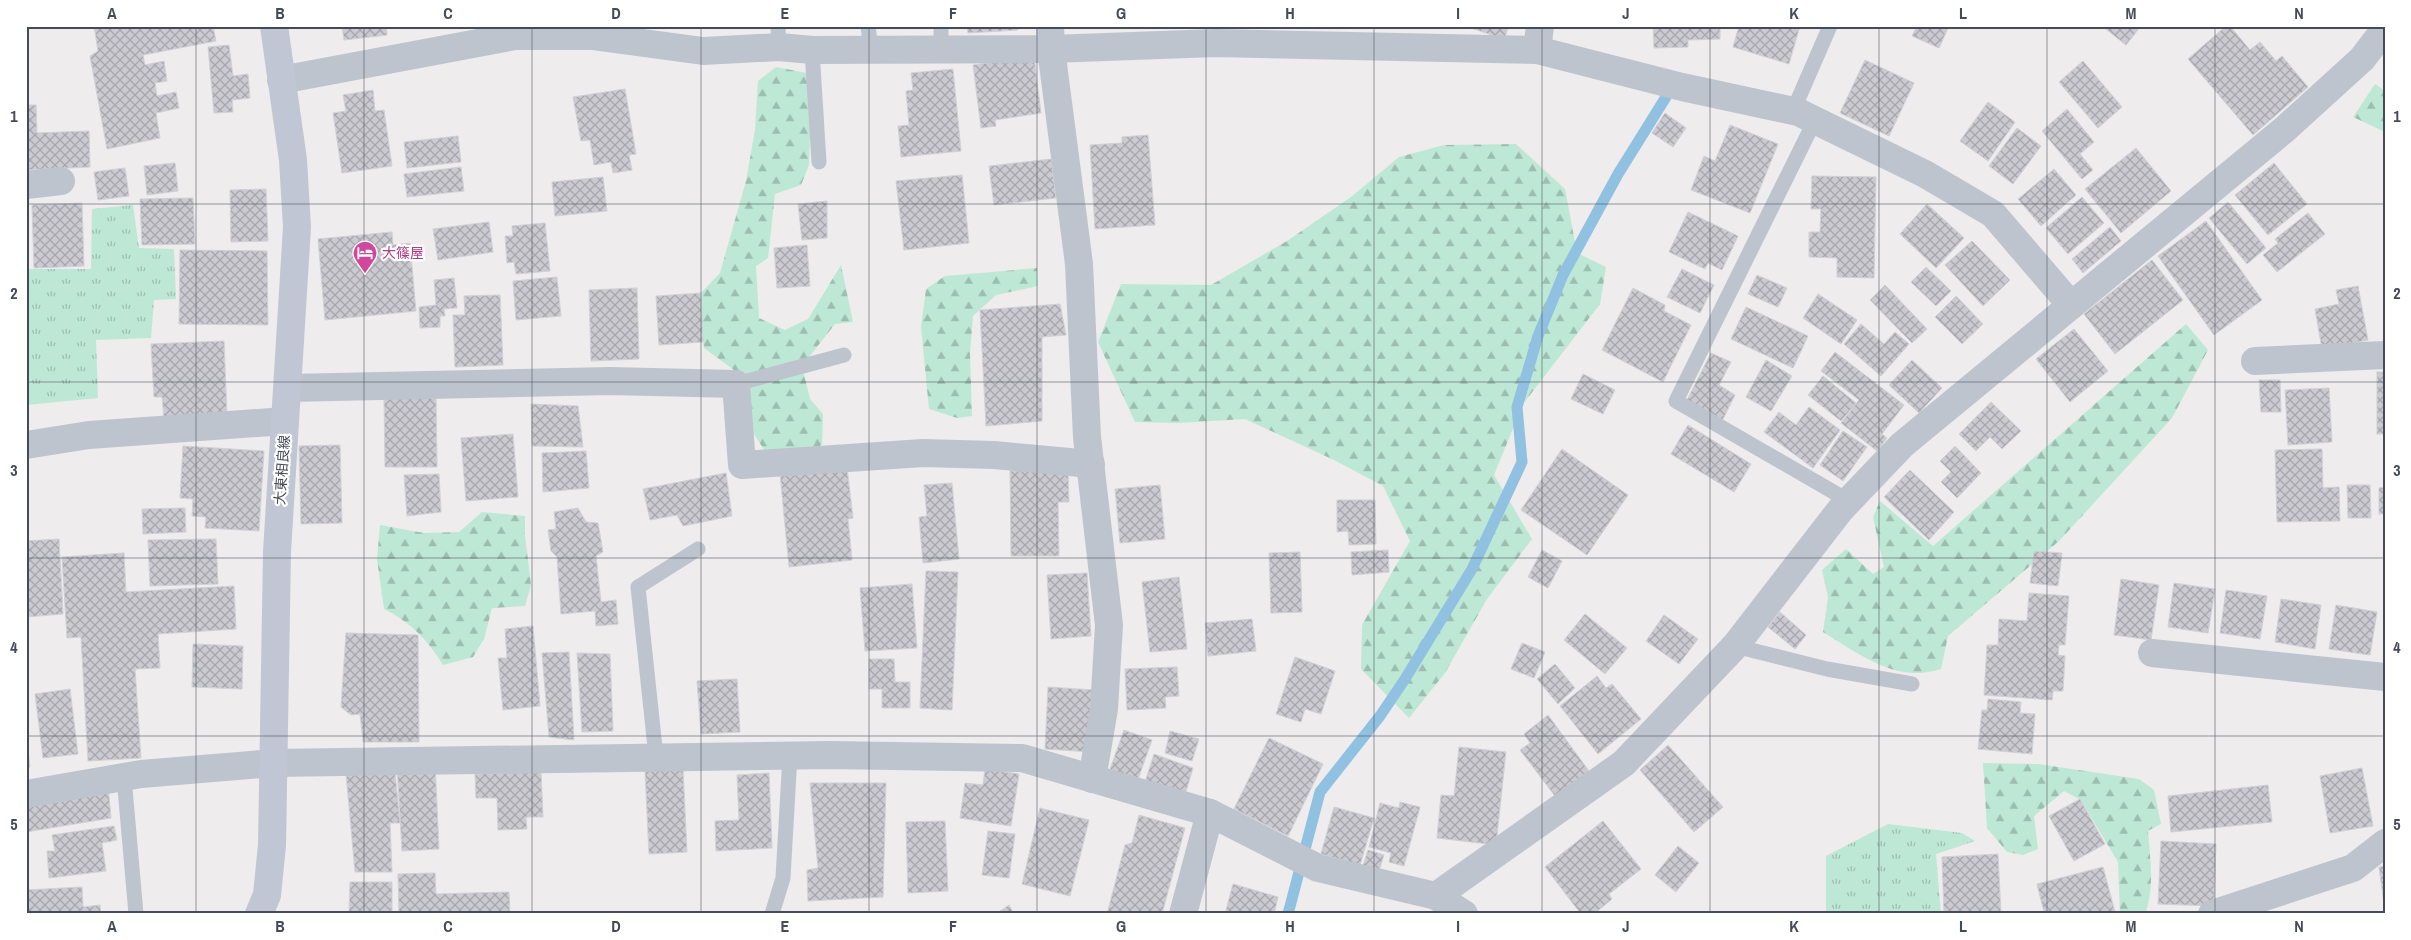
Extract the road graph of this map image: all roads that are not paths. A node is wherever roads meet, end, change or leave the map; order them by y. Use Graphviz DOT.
graph roads {
  1 [pos="274,26"];
  2 [pos="1830,26"];
  3 [pos="2385,29"];
  4 [pos="604,32"];
  5 [pos="778,37"];
  6 [pos="870,38"];
  7 [pos="941,38"];
  8 [pos="1051,38"];
  9 [pos="1538,38"];
  10 [pos="812,50"];
  11 [pos="281,80"];
  12 [pos="1804,116"];
  13 [pos="819,162"];
  14 [pos="61,181"];
  15 [pos="26,185"];
  16 [pos="2071,305"];
  17 [pos="844,355"];
  18 [pos="2385,356"];
  19 [pos="2255,362"];
  20 [pos="736,384"];
  21 [pos="288,388"];
  22 [pos="286,421"];
  23 [pos="26,445"];
  24 [pos="1091,464"];
  25 [pos="1849,501"];
  26 [pos="698,549"];
  27 [pos="1735,646"];
  28 [pos="2152,653"];
  29 [pos="2385,677"];
  30 [pos="1912,684"];
  31 [pos="790,755"];
  32 [pos="656,757"];
  33 [pos="274,763"];
  34 [pos="124,777"];
  35 [pos="1092,779"];
  36 [pos="26,794"];
  37 [pos="1210,813"];
  38 [pos="2385,843"];
  39 [pos="1436,896"];
  40 [pos="136,914"];
  41 [pos="260,914"];
  42 [pos="772,914"];
  43 [pos="1183,914"];
  44 [pos="1464,914"];
  45 [pos="2212,914"];
  1 -- 11 [label="main road, 大東相良線"];
  2 -- 12 [label="lane"];
  3 -- 16 [label="street"];
  4 -- 5 [label="street"];
  4 -- 11 [label="street"];
  5 -- 10 [label="street"];
  6 -- 7 [label="street"];
  6 -- 10 [label="street"];
  7 -- 8 [label="street"];
  8 -- 9 [label="street"];
  8 -- 24 [label="street"];
  9 -- 12 [label="street"];
  10 -- 13 [label="lane"];
  11 -- 21 [label="main road, 大東相良線"];
  12 -- 16 [label="street"];
  12 -- 25 [label="lane"];
  14 -- 15 [label="street"];
  16 -- 25 [label="street"];
  17 -- 20 [label="lane"];
  18 -- 19 [label="street"];
  20 -- 21 [label="street"];
  20 -- 24 [label="street"];
  21 -- 22 [label="main road, 大東相良線"];
  22 -- 23 [label="street"];
  22 -- 33 [label="main road, 大東相良線"];
  24 -- 35 [label="street"];
  25 -- 27 [label="street"];
  26 -- 32 [label="lane"];
  27 -- 30 [label="lane"];
  27 -- 39 [label="street"];
  28 -- 29 [label="street"];
  31 -- 32 [label="street"];
  31 -- 35 [label="street"];
  31 -- 42 [label="lane"];
  32 -- 33 [label="street"];
  33 -- 34 [label="street"];
  33 -- 41 [label="main road, 大東相良線"];
  34 -- 36 [label="street"];
  34 -- 40 [label="lane"];
  35 -- 37 [label="street"];
  37 -- 39 [label="street"];
  37 -- 43 [label="street"];
  38 -- 45 [label="street"];
  39 -- 44 [label="street"];
}
